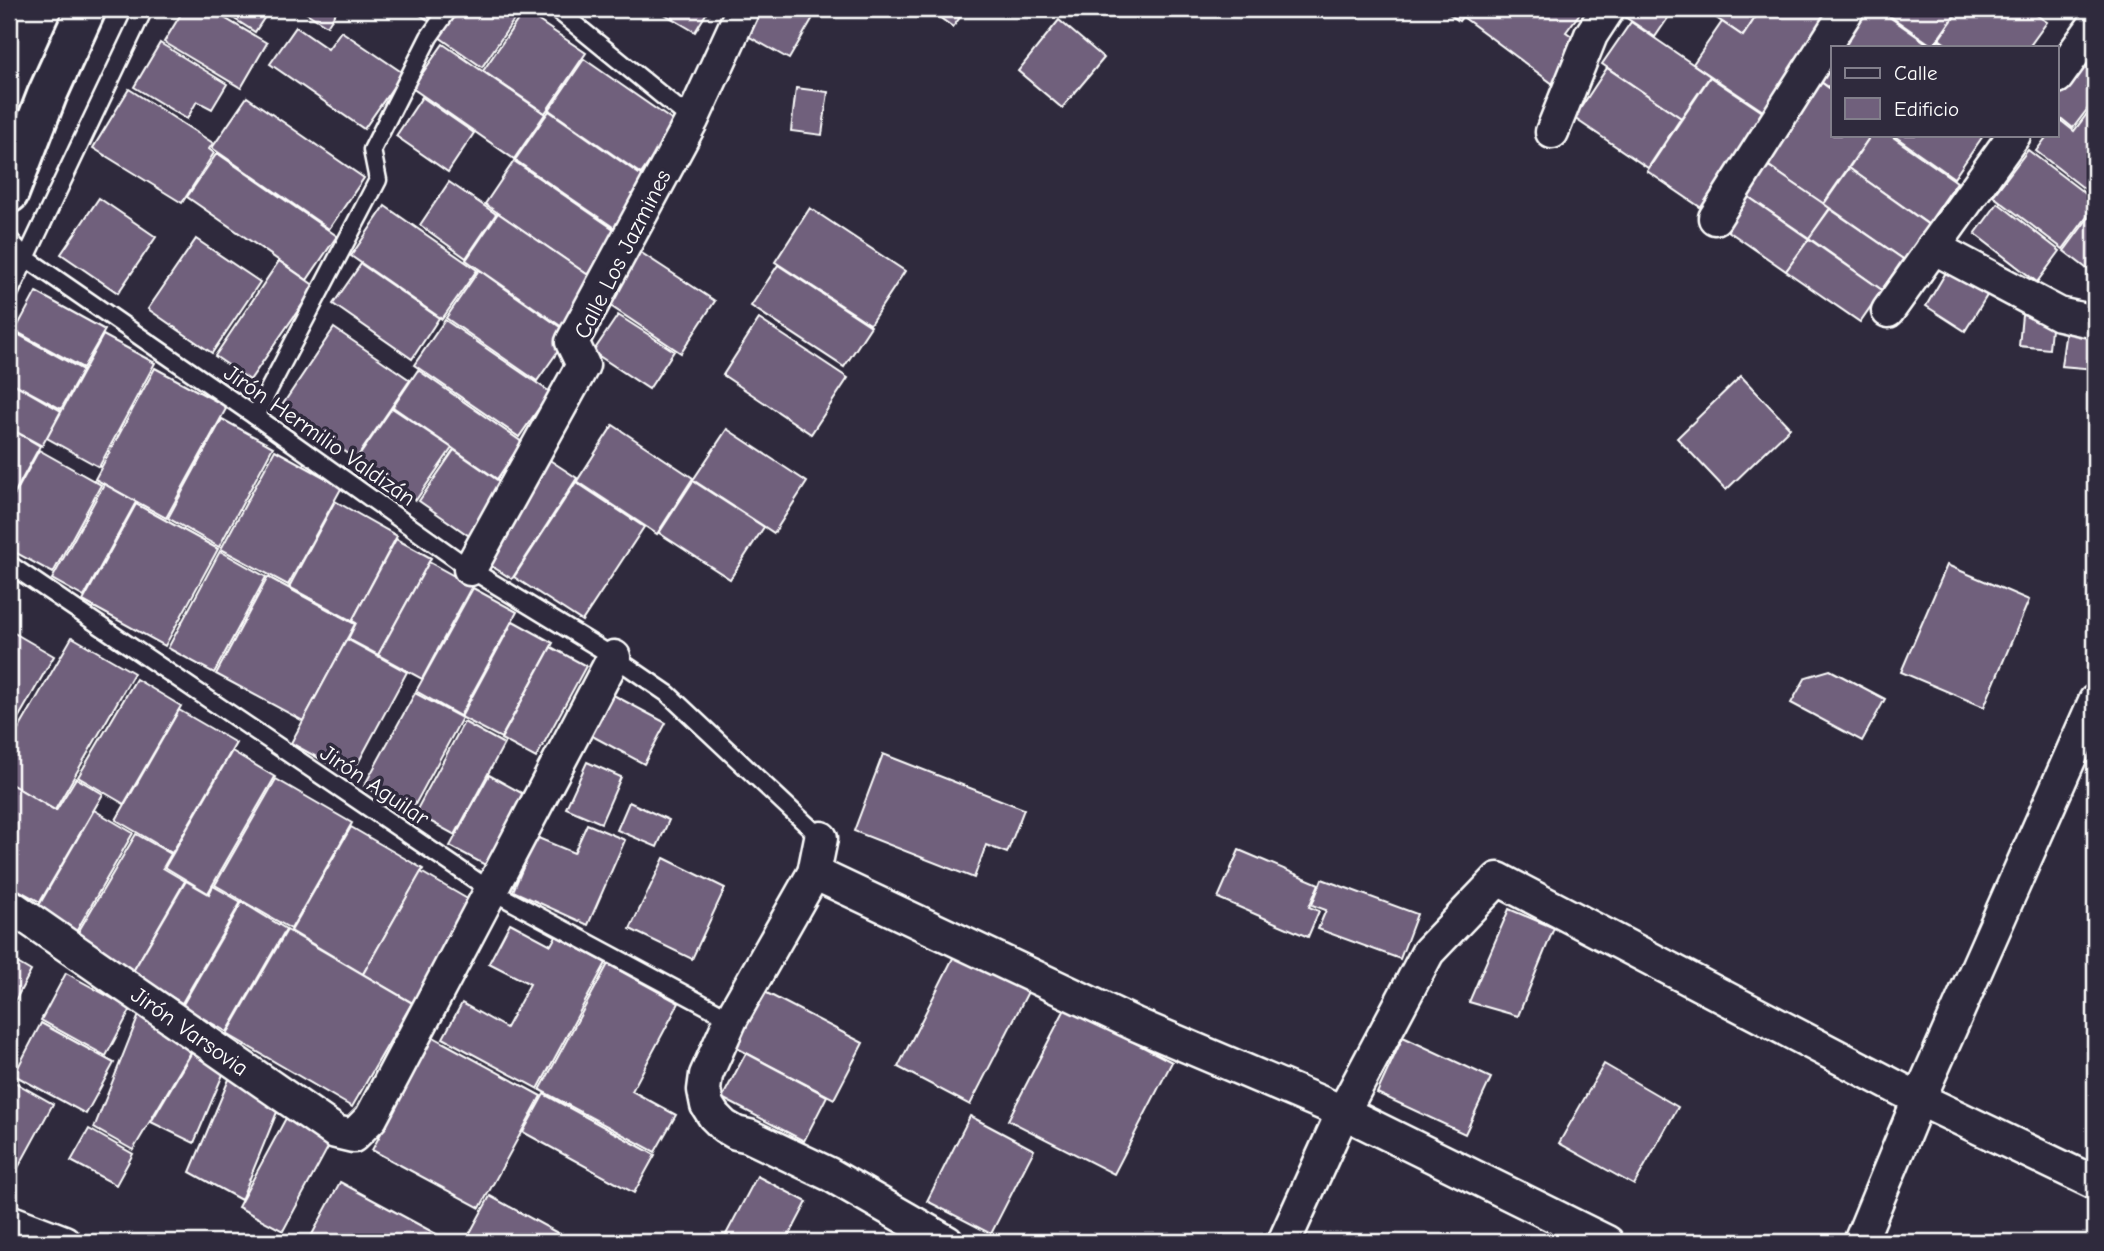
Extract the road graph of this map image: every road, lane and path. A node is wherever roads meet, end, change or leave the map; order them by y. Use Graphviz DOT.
graph roads {
  1 [pos="86,9"];
  2 [pos="145,9"];
  3 [pos="449,9"];
  4 [pos="556,9"];
  5 [pos="743,9"];
  6 [pos="1608,9"];
  7 [pos="1848,9"];
  8 [pos="2086,9"];
  9 [pos="2095,17"];
  10 [pos="2095,24"];
  11 [pos="2058,75"];
  12 [pos="692,120"];
  13 [pos="1552,132"];
  14 [pos="2013,136"];
  15 [pos="9,194"];
  16 [pos="1715,218"];
  17 [pos="9,239"];
  18 [pos="1933,247"];
  19 [pos="26,258"];
  20 [pos="9,294"];
  21 [pos="1888,311"];
  22 [pos="2095,322"];
  23 [pos="255,416"];
  24 [pos="9,564"];
  25 [pos="470,569"];
  26 [pos="614,657"];
  27 [pos="2095,701"];
  28 [pos="821,838"];
  29 [pos="814,873"];
  30 [pos="490,890"];
  31 [pos="9,905"];
  32 [pos="731,1020"];
  33 [pos="1919,1099"];
  34 [pos="1343,1112"];
  35 [pos="2095,1183"];
  36 [pos="9,1221"];
  37 [pos="64,1242"];
  38 [pos="947,1242"];
  39 [pos="1284,1242"];
  40 [pos="1607,1242"];
  41 [pos="1860,1242"];
  1 -- 15 [label="street"];
  2 -- 19 [label="lane"];
  3 -- 23 [label="lane"];
  4 -- 12 [label="lane"];
  5 -- 12 [label="street, Calle Los Jazmines"];
  6 -- 13 [label="street"];
  7 -- 16 [label="street"];
  8 -- 9 [label="street"];
  10 -- 11 [label="street"];
  12 -- 25 [label="street, Calle Los Jazmines"];
  14 -- 18 [label="street"];
  17 -- 19 [label="lane, Jirón Hermilio Valdizán"];
  18 -- 21 [label="street"];
  18 -- 22 [label="street"];
  19 -- 20 [label="lane"];
  19 -- 23 [label="lane, Jirón Hermilio Valdizán"];
  23 -- 25 [label="lane, Jirón Hermilio Valdizán"];
  24 -- 30 [label="lane, Jirón Aguilar"];
  25 -- 26 [label="lane, Jirón Hermilio Valdizán"];
  26 -- 28 [label="lane, Jirón Hermilio Valdizán"];
  26 -- 30 [label="street"];
  27 -- 33 [label="street"];
  28 -- 29 [label="street"];
  29 -- 32 [label="street"];
  29 -- 34 [label="street"];
  30 -- 31 [label="street, Jirón Varsovia"];
  30 -- 32 [label="lane, Jirón Aguilar"];
  32 -- 38 [label="street"];
  33 -- 34 [label="street"];
  33 -- 35 [label="street"];
  33 -- 41 [label="street"];
  34 -- 39 [label="street"];
  34 -- 40 [label="street"];
  36 -- 37 [label="street"];
}
